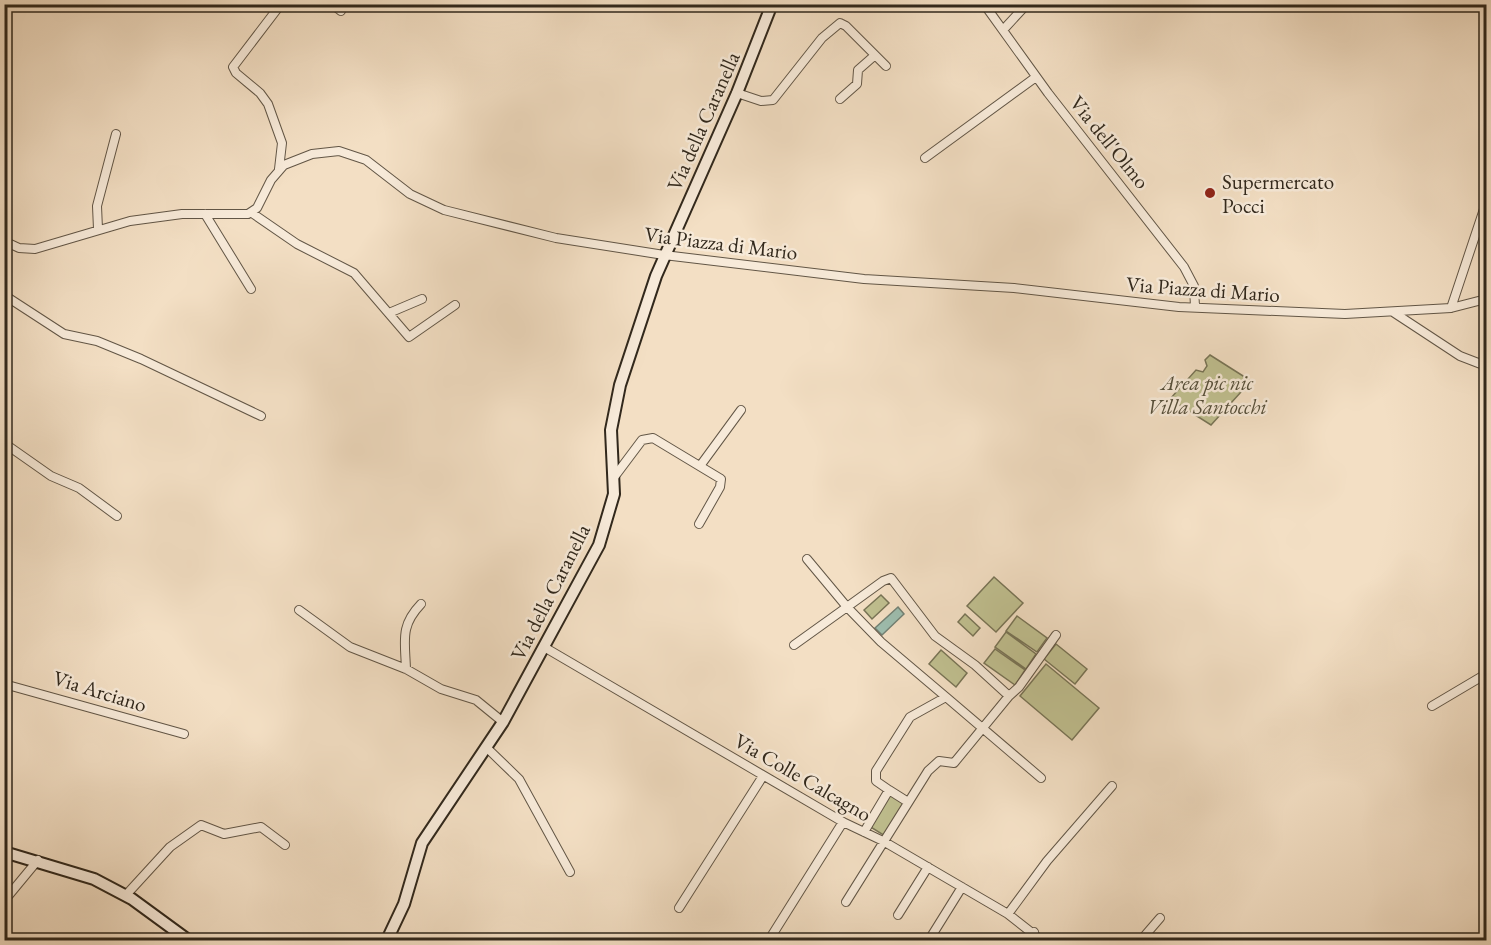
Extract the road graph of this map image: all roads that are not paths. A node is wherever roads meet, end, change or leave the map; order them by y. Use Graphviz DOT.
graph roads {
  1 [pos="280,4"];
  2 [pos="332,4"];
  3 [pos="772,4"];
  4 [pos="984,4"];
  5 [pos="1028,4"];
  6 [pos="341,11"];
  7 [pos="1003,30"];
  8 [pos="874,56"];
  9 [pos="886,66"];
  10 [pos="1036,77"];
  11 [pos="737,93"];
  12 [pos="840,99"];
  13 [pos="116,134"];
  14 [pos="925,158"];
  15 [pos="279,169"];
  16 [pos="1486,203"];
  17 [pos="252,213"];
  18 [pos="205,214"];
  19 [pos="98,229"];
  20 [pos="4,241"];
  21 [pos="664,255"];
  22 [pos="251,289"];
  23 [pos="4,295"];
  24 [pos="1486,298"];
  25 [pos="422,299"];
  26 [pos="455,305"];
  27 [pos="1195,307"];
  28 [pos="1451,308"];
  29 [pos="1393,312"];
  30 [pos="389,314"];
  31 [pos="1486,366"];
  32 [pos="741,410"];
  33 [pos="261,416"];
  34 [pos="4,443"];
  35 [pos="700,466"];
  36 [pos="615,476"];
  37 [pos="117,516"];
  38 [pos="699,524"];
  39 [pos="807,559"];
  40 [pos="421,604"];
  41 [pos="847,607"];
  42 [pos="299,610"];
  43 [pos="1056,635"];
  44 [pos="794,645"];
  45 [pos="544,647"];
  46 [pos="406,669"];
  47 [pos="1486,674"];
  48 [pos="4,684"];
  49 [pos="1009,696"];
  50 [pos="946,697"];
  51 [pos="1432,706"];
  52 [pos="503,722"];
  53 [pos="982,727"];
  54 [pos="184,734"];
  55 [pos="487,748"];
  56 [pos="764,776"];
  57 [pos="1041,778"];
  58 [pos="1112,786"];
  59 [pos="889,790"];
  60 [pos="908,802"];
  61 [pos="843,822"];
  62 [pos="864,832"];
  63 [pos="883,841"];
  64 [pos="285,845"];
  65 [pos="4,852"];
  66 [pos="38,860"];
  67 [pos="928,867"];
  68 [pos="570,872"];
  69 [pos="962,887"];
  70 [pos="126,895"];
  71 [pos="4,901"];
  72 [pos="846,902"];
  73 [pos="679,908"];
  74 [pos="1008,914"];
  75 [pos="898,915"];
  76 [pos="1160,918"];
  77 [pos="1034,932"];
  78 [pos="188,940"];
  79 [pos="387,940"];
  80 [pos="769,940"];
  81 [pos="929,940"];
  82 [pos="1024,940"];
  83 [pos="1041,940"];
  84 [pos="1141,940"];
  1 -- 15 [label="street"];
  2 -- 6 [label="street"];
  3 -- 11 [label="main road, Via della Caranella"];
  4 -- 7 [label="street, Via dell'Olmo"];
  5 -- 7 [label="street"];
  7 -- 10 [label="street, Via dell'Olmo"];
  8 -- 9 [label="street"];
  8 -- 11 [label="street"];
  8 -- 12 [label="street"];
  10 -- 14 [label="street"];
  10 -- 27 [label="street, Via dell'Olmo"];
  11 -- 21 [label="main road, Via della Caranella"];
  13 -- 19 [label="street"];
  15 -- 17 [label="street"];
  15 -- 21 [label="street, Via Piazza di Mario"];
  16 -- 28 [label="street"];
  17 -- 18 [label="street"];
  17 -- 30 [label="street"];
  18 -- 19 [label="street"];
  18 -- 22 [label="street"];
  19 -- 20 [label="street"];
  21 -- 27 [label="street, Via Piazza di Mario"];
  21 -- 36 [label="main road, Via della Caranella"];
  23 -- 33 [label="street"];
  24 -- 28 [label="street, Via Piazza di Mario"];
  25 -- 30 [label="street"];
  26 -- 30 [label="street"];
  27 -- 29 [label="street, Via Piazza di Mario"];
  28 -- 29 [label="street, Via Piazza di Mario"];
  29 -- 31 [label="street"];
  32 -- 35 [label="street"];
  34 -- 37 [label="street"];
  35 -- 36 [label="street"];
  35 -- 38 [label="street"];
  36 -- 45 [label="main road, Via della Caranella"];
  39 -- 41 [label="street"];
  40 -- 46 [label="street"];
  41 -- 44 [label="street"];
  41 -- 49 [label="street"];
  41 -- 50 [label="street"];
  42 -- 46 [label="street"];
  43 -- 49 [label="street"];
  45 -- 52 [label="main road, Via della Caranella"];
  45 -- 56 [label="street, Via Colle Calcagno"];
  46 -- 52 [label="street"];
  47 -- 51 [label="street"];
  48 -- 54 [label="street, Via Arciano"];
  49 -- 53 [label="street"];
  50 -- 53 [label="street"];
  50 -- 59 [label="street"];
  52 -- 55 [label="main road, Via della Caranella"];
  53 -- 57 [label="street"];
  53 -- 60 [label="street"];
  55 -- 68 [label="street"];
  55 -- 79 [label="main road, Via della Caranella"];
  56 -- 61 [label="street, Via Colle Calcagno"];
  56 -- 73 [label="street"];
  58 -- 74 [label="street"];
  59 -- 60 [label="street"];
  59 -- 62 [label="street"];
  60 -- 63 [label="street"];
  61 -- 62 [label="street, Via Colle Calcagno"];
  61 -- 80 [label="street"];
  62 -- 63 [label="street, Via Colle Calcagno"];
  63 -- 67 [label="street, Via Colle Calcagno"];
  63 -- 72 [label="street"];
  64 -- 70 [label="street"];
  65 -- 66 [label="main road"];
  66 -- 70 [label="main road"];
  66 -- 71 [label="street"];
  67 -- 69 [label="street, Via Colle Calcagno"];
  67 -- 75 [label="street"];
  69 -- 74 [label="street, Via Colle Calcagno"];
  69 -- 81 [label="street"];
  70 -- 78 [label="main road"];
  74 -- 77 [label="street, Via Colle Calcagno"];
  76 -- 84 [label="street"];
  77 -- 82 [label="street"];
  77 -- 83 [label="street, Via Colle Calcagno"];
}
